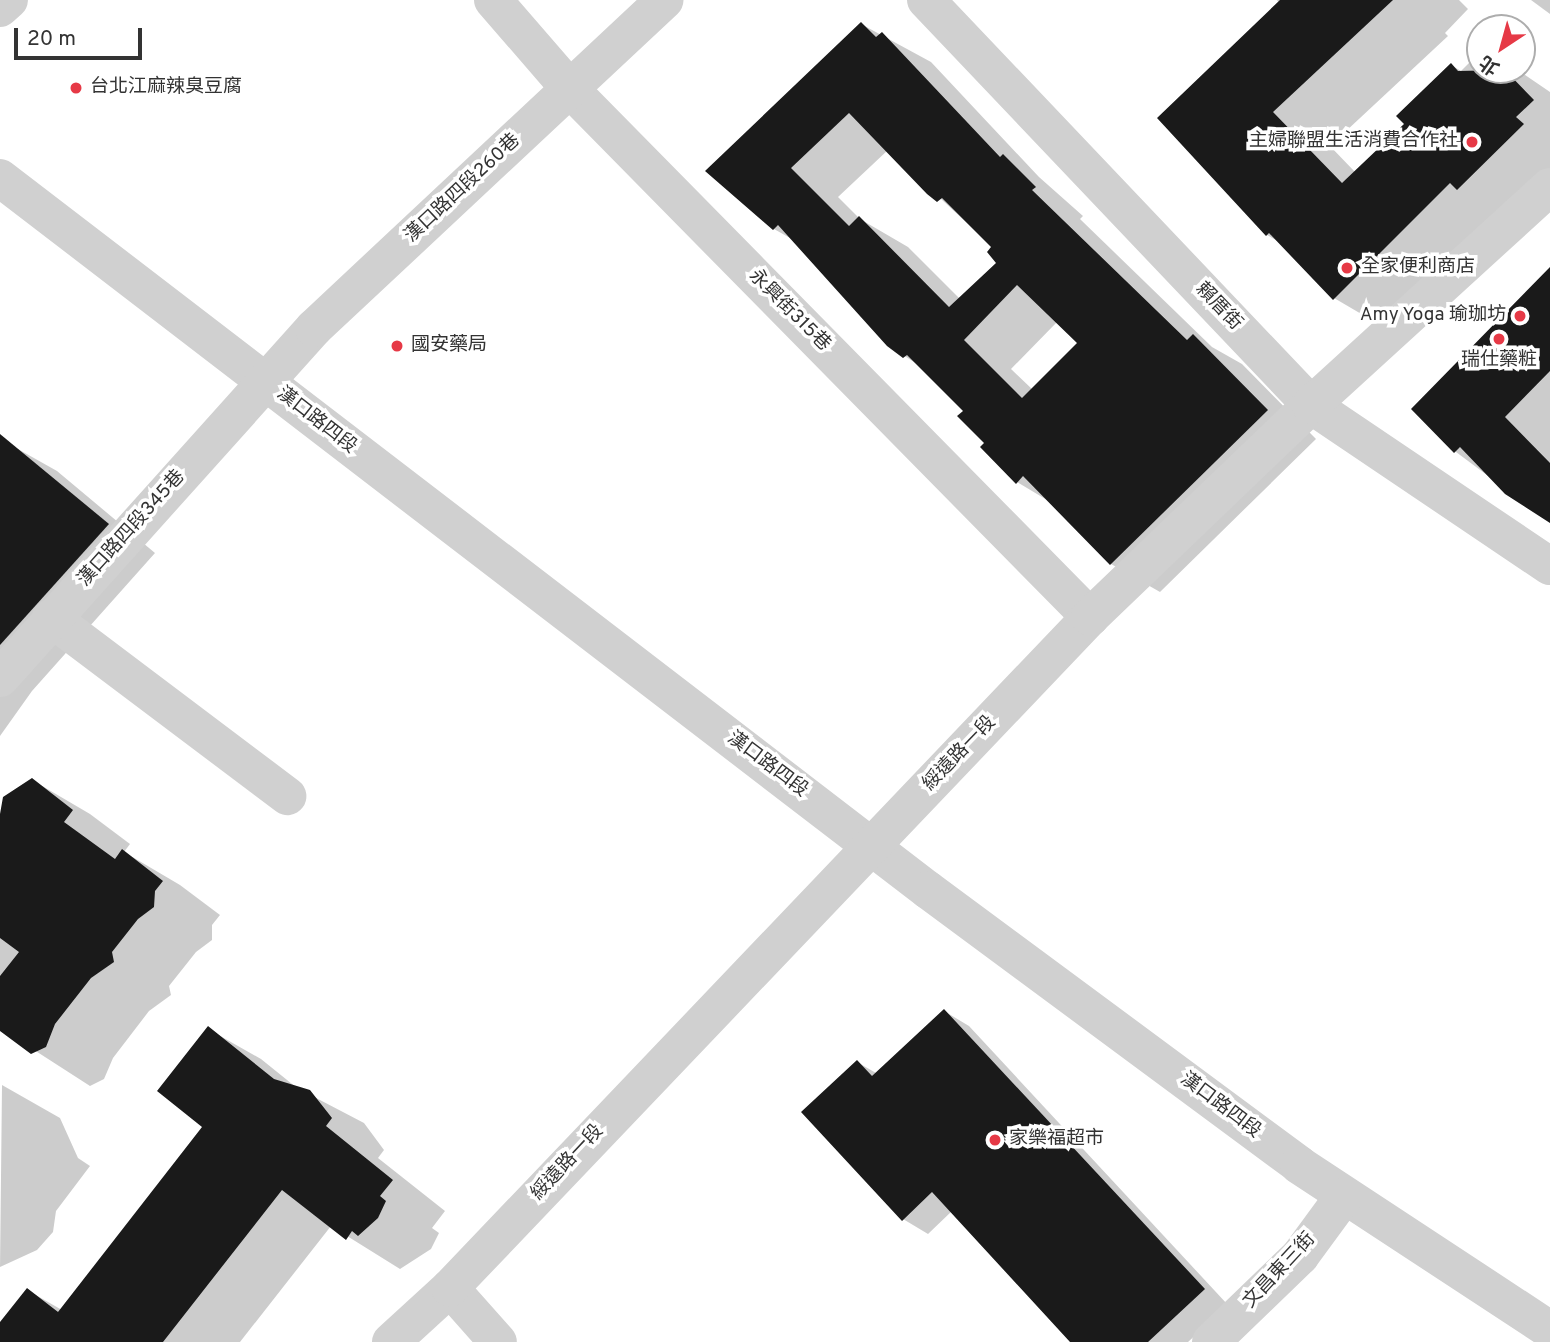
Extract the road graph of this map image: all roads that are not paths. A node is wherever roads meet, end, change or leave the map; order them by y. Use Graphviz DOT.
graph roads {
  1 [pos="9,0"];
  2 [pos="493,0"];
  3 [pos="664,0"];
  4 [pos="926,0"];
  5 [pos="0,8"];
  6 [pos="571,90"];
  7 [pos="0,178"];
  8 [pos="1550,187"];
  9 [pos="264,380"];
  10 [pos="1311,405"];
  11 [pos="1550,566"];
  12 [pos="1090,617"];
  13 [pos="51,618"];
  14 [pos="0,678"];
  15 [pos="287,796"];
  16 [pos="871,843"];
  17 [pos="1344,1196"];
  18 [pos="450,1288"];
  19 [pos="1550,1329"];
  20 [pos="391,1342"];
  21 [pos="498,1342"];
  22 [pos="1212,1342"];
  1 -- 5 [label="street"];
  2 -- 6 [label="street, 永興街315巷"];
  3 -- 6 [label="street, 漢口路四段260巷"];
  4 -- 10 [label="street, 賴厝街"];
  6 -- 9 [label="street, 漢口路四段260巷"];
  6 -- 12 [label="street, 永興街315巷"];
  7 -- 9 [label="street, 漢口路四段"];
  8 -- 10 [label="street, 綏遠路一段"];
  9 -- 13 [label="street, 漢口路四段345巷"];
  9 -- 16 [label="street, 漢口路四段"];
  10 -- 11 [label="street, 賴厝街"];
  10 -- 12 [label="street, 綏遠路一段"];
  12 -- 16 [label="street, 綏遠路一段"];
  13 -- 14 [label="street, 漢口路四段345巷"];
  13 -- 15 [label="street"];
  16 -- 17 [label="street, 漢口路四段"];
  16 -- 18 [label="street, 綏遠路一段"];
  17 -- 19 [label="street, 漢口路四段"];
  17 -- 22 [label="street, 文昌東三街"];
  18 -- 20 [label="street, 綏遠路一段"];
  18 -- 21 [label="street"];
}
